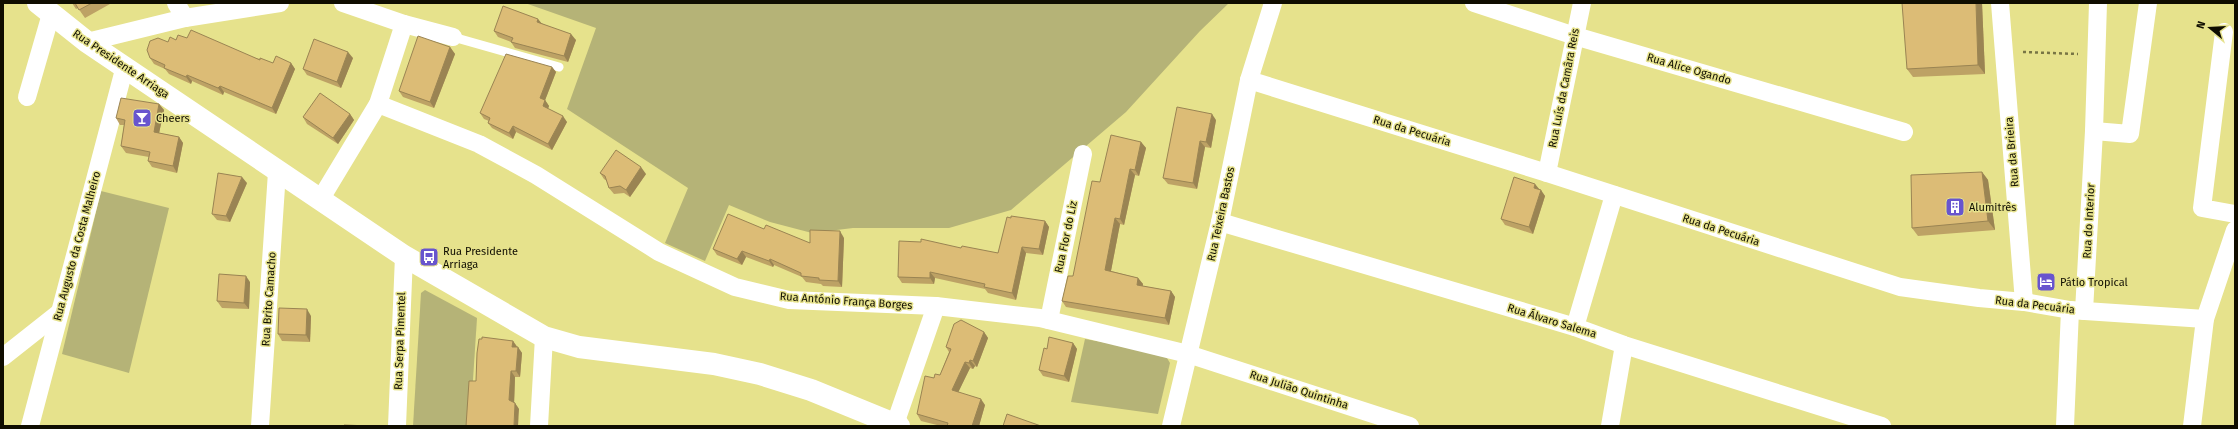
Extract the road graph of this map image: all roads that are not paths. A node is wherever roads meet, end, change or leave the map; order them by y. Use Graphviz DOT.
graph roads {
  1 [pos="176,3"];
  2 [pos="280,3"];
  3 [pos="343,3"];
  4 [pos="1273,3"];
  5 [pos="1474,3"];
  6 [pos="1582,3"];
  7 [pos="2000,3"];
  8 [pos="2098,3"];
  9 [pos="2148,3"];
  10 [pos="44,9"];
  11 [pos="185,18"];
  12 [pos="404,24"];
  13 [pos="2224,32"];
  14 [pos="1575,36"];
  15 [pos="453,37"];
  16 [pos="87,42"];
  17 [pos="125,66"];
  18 [pos="559,67"];
  19 [pos="1250,80"];
  20 [pos="27,97"];
  21 [pos="378,104"];
  22 [pos="2094,131"];
  23 [pos="1904,132"];
  24 [pos="1083,154"];
  25 [pos="277,172"];
  26 [pos="1547,173"];
  27 [pos="1614,196"];
  28 [pos="320,200"];
  29 [pos="2235,214"];
  30 [pos="1220,222"];
  31 [pos="2235,230"];
  32 [pos="404,256"];
  33 [pos="2024,302"];
  34 [pos="936,306"];
  35 [pos="2077,311"];
  36 [pos="60,312"];
  37 [pos="1049,320"];
  38 [pos="2205,320"];
  39 [pos="1575,327"];
  40 [pos="544,338"];
  41 [pos="1624,345"];
  42 [pos="1188,354"];
  43 [pos="3,357"];
  44 [pos="897,425"];
  45 [pos="30,426"];
  46 [pos="260,426"];
  47 [pos="397,426"];
  48 [pos="539,426"];
  49 [pos="1171,426"];
  50 [pos="1410,426"];
  51 [pos="1610,426"];
  52 [pos="1882,426"];
  53 [pos="2066,426"];
  54 [pos="2192,426"];
  1 -- 11 [label="street"];
  2 -- 11 [label="street"];
  3 -- 12 [label="street"];
  4 -- 19 [label="street, Rua Teixeira Bastos"];
  5 -- 14 [label="street, Rua Alice Ogando"];
  6 -- 14 [label="street, Rua Luís da Camâra Reis"];
  7 -- 33 [label="street, Rua da Brieira"];
  8 -- 22 [label="street, Rua do Interior"];
  9 -- 22 [label="street"];
  10 -- 16 [label="street, Rua Presidente Arriaga"];
  10 -- 20 [label="street"];
  11 -- 16 [label="street"];
  12 -- 15 [label="street"];
  12 -- 21 [label="street"];
  13 -- 29 [label="street"];
  14 -- 23 [label="street, Rua Alice Ogando"];
  14 -- 26 [label="street, Rua Luís da Camâra Reis"];
  15 -- 18 [label="lane"];
  16 -- 17 [label="street, Rua Presidente Arriaga"];
  17 -- 25 [label="street, Rua Presidente Arriaga"];
  17 -- 36 [label="street, Rua Augusto da Costa Malheiro"];
  19 -- 26 [label="street, Rua da Pecuária"];
  19 -- 30 [label="street, Rua Teixeira Bastos"];
  21 -- 28 [label="street"];
  21 -- 34 [label="street, Rua António França Borges"];
  22 -- 35 [label="street, Rua do Interior"];
  24 -- 37 [label="street, Rua Flor do Liz"];
  25 -- 28 [label="street, Rua Presidente Arriaga"];
  25 -- 46 [label="street, Rua Brito Camacho"];
  26 -- 27 [label="street, Rua da Pecuária"];
  27 -- 33 [label="street, Rua da Pecuária"];
  27 -- 39 [label="street"];
  28 -- 32 [label="street, Rua Presidente Arriaga"];
  30 -- 39 [label="street, Rua Álvaro Salema"];
  30 -- 42 [label="street, Rua Teixeira Bastos"];
  31 -- 38 [label="street"];
  32 -- 40 [label="street, Rua Presidente Arriaga"];
  32 -- 47 [label="street, Rua Serpa Pimentel"];
  33 -- 35 [label="street, Rua da Pecuária"];
  34 -- 37 [label="street, Rua António França Borges"];
  34 -- 44 [label="street"];
  35 -- 38 [label="street, Rua da Pecuária"];
  35 -- 53 [label="street, Rua do Interior"];
  36 -- 43 [label="street"];
  36 -- 45 [label="street, Rua Augusto da Costa Malheiro"];
  37 -- 42 [label="street, Rua António França Borges"];
  38 -- 54 [label="street"];
  39 -- 41 [label="street, Rua Álvaro Salema"];
  40 -- 44 [label="street, Rua Presidente Arriaga"];
  40 -- 48 [label="street"];
  41 -- 51 [label="street"];
  41 -- 52 [label="street, Rua Álvaro Salema"];
  42 -- 49 [label="street, Rua Teixeira Bastos"];
  42 -- 50 [label="street, Rua Julião Quintinha"];
}
